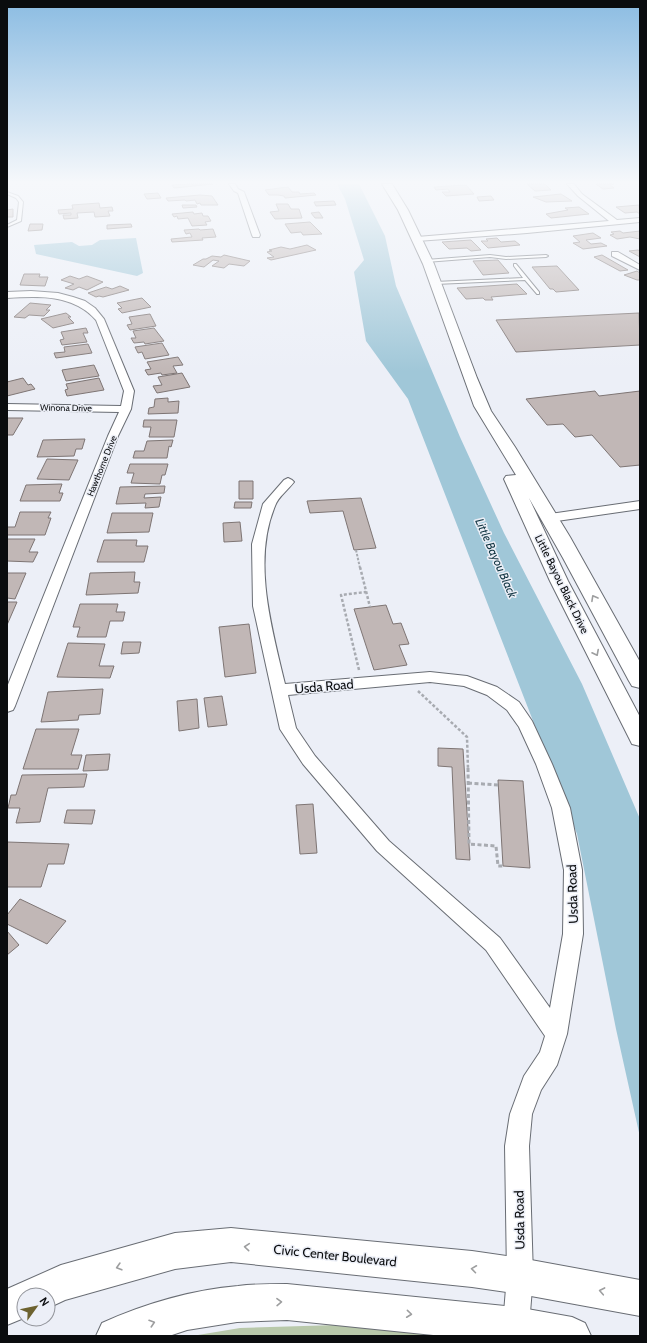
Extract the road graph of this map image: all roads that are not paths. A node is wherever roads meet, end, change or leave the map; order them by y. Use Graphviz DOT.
graph roads {
  1 [pos="420,247"];
  2 [pos="615,254"];
  3 [pos="546,256"];
  4 [pos="426,261"];
  5 [pos="515,265"];
  6 [pos="640,268"];
  7 [pos="526,279"];
  8 [pos="435,283"];
  9 [pos="538,293"];
  10 [pos="7,295"];
  11 [pos="7,408"];
  12 [pos="126,409"];
  13 [pos="492,426"];
  14 [pos="288,482"];
  15 [pos="640,505"];
  16 [pos="550,518"];
  17 [pos="640,681"];
  18 [pos="279,690"];
  19 [pos="7,706"];
  20 [pos="640,738"];
  21 [pos="556,1034"];
  22 [pos="520,1276"];
  23 [pos="53,1287"];
  24 [pos="640,1298"];
  25 [pos="516,1325"];
  26 [pos="115,1336"];
  27 [pos="572,1336"];
  1 -- 4 [label="main road, Little Bayou Black Drive"];
  2 -- 6 [label="street"];
  3 -- 4 [label="lane"];
  4 -- 8 [label="main road, Little Bayou Black Drive"];
  5 -- 7 [label="lane"];
  7 -- 8 [label="lane"];
  7 -- 9 [label="lane"];
  8 -- 13 [label="main road, Little Bayou Black Drive"];
  10 -- 12 [label="street, Hawthorne Drive"];
  11 -- 12 [label="street, Winona Drive"];
  12 -- 19 [label="street, Hawthorne Drive"];
  13 -- 16 [label="main road, Little Bayou Black Drive"];
  13 -- 20 [label="main road, Little Bayou Black Drive, one-way"];
  14 -- 18 [label="street"];
  15 -- 16 [label="street"];
  17 -- 16 [label="main road, Little Bayou Black Drive, one-way"];
  18 -- 21 [label="street"];
  18 -- 21 [label="street, Usda Road"];
  21 -- 22 [label="street, Usda Road"];
  22 -- 23 [label="main road, Civic Center Boulevard, one-way"];
  24 -- 22 [label="main road, Civic Center Boulevard, one-way"];
  22 -- 25 [label="street, Usda Road"];
  26 -- 25 [label="main road, one-way"];
  25 -- 27 [label="main road"];
}
